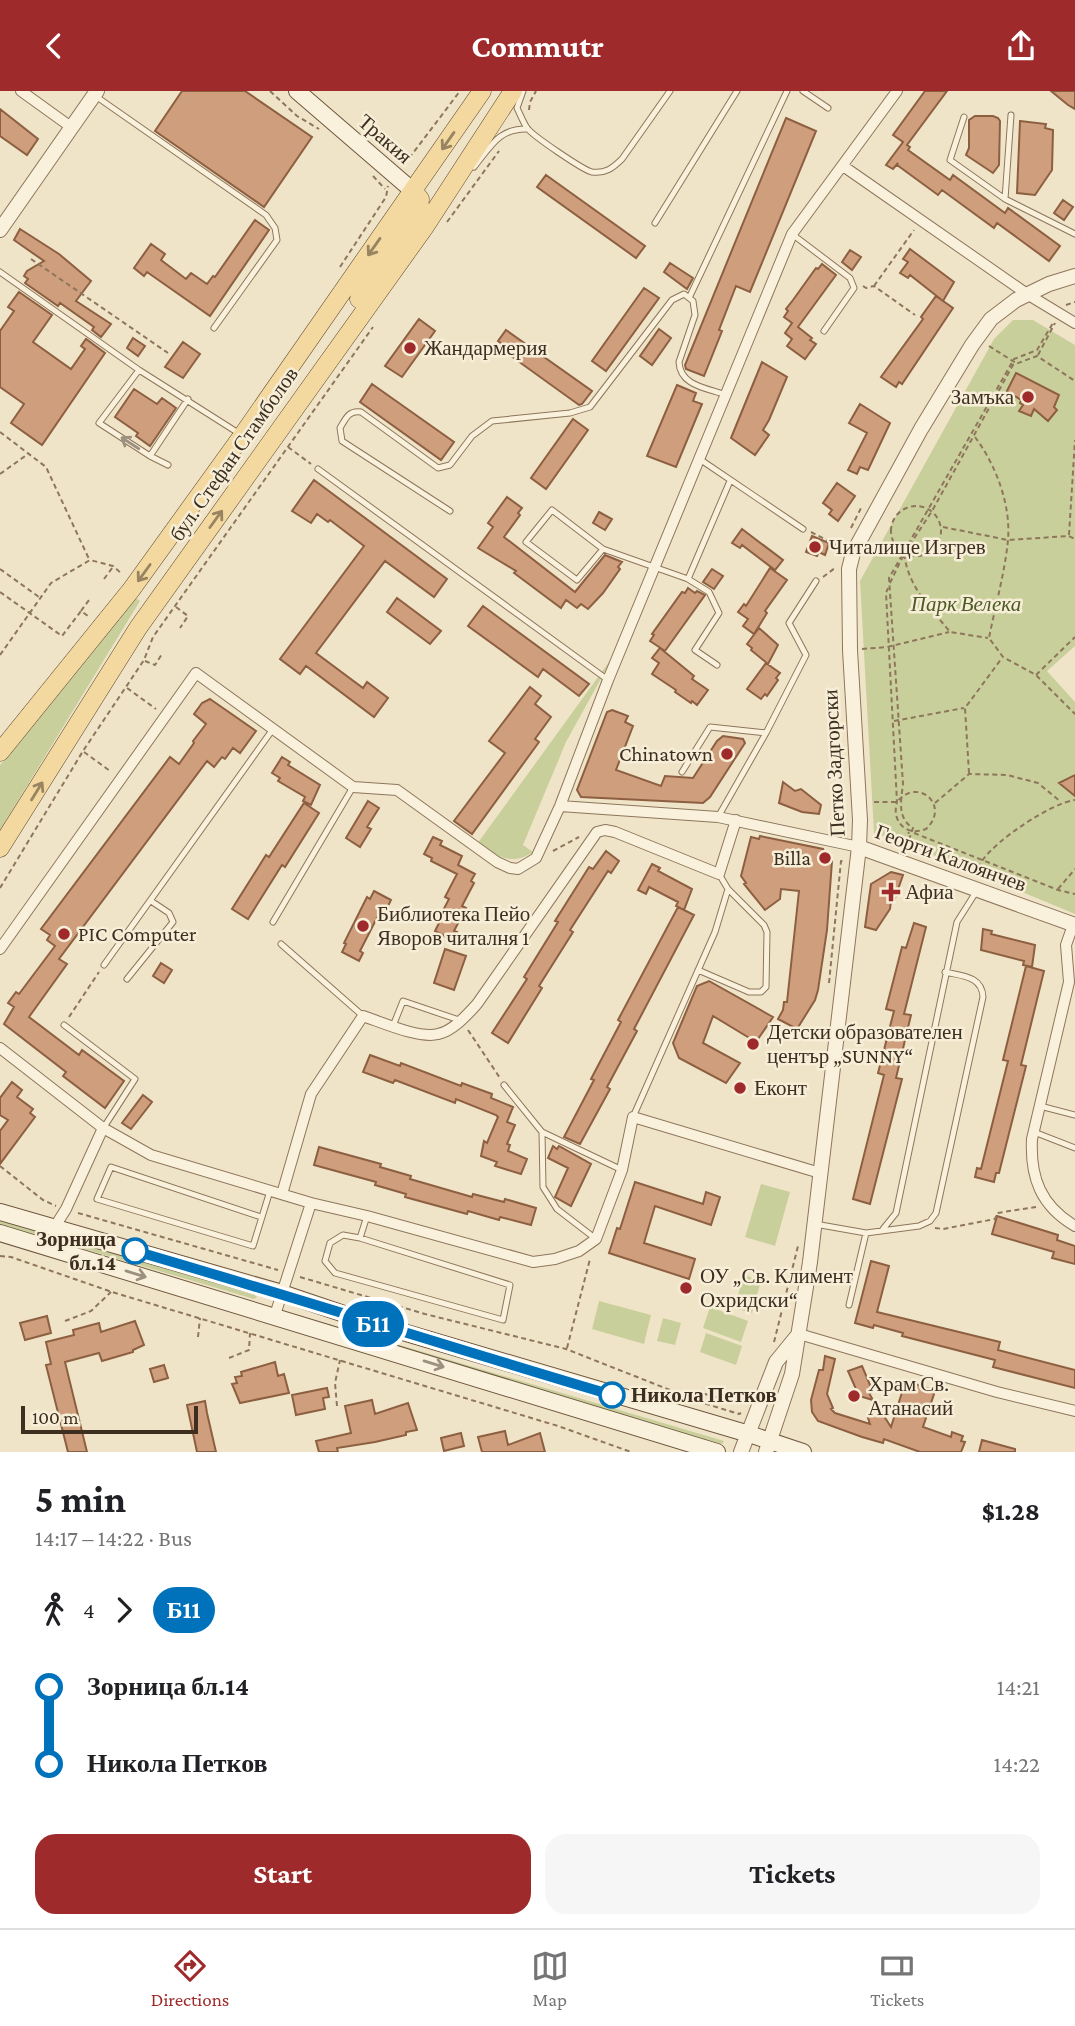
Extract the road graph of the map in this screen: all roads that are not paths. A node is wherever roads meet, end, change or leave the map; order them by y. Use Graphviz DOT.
graph roads {
  1 [pos="21,91"];
  2 [pos="297,91"];
  3 [pos="482,91"];
  4 [pos="513,91"];
  5 [pos="523,91"];
  6 [pos="670,91"];
  7 [pos="737,91"];
  8 [pos="787,91"];
  9 [pos="803,91"];
  10 [pos="897,91"];
  11 [pos="96,93"];
  12 [pos="828,108"];
  13 [pos="1011,115"];
  14 [pos="964,117"];
  15 [pos="71,127"];
  16 [pos="528,129"];
  17 [pos="843,166"];
  18 [pos="450,189"];
  19 [pos="413,191"];
  20 [pos="1005,199"];
  21 [pos="1075,222"];
  22 [pos="655,223"];
  23 [pos="1069,229"];
  24 [pos="0,230"];
  25 [pos="792,234"];
  26 [pos="1075,234"];
  27 [pos="0,272"];
  28 [pos="1075,276"];
  29 [pos="1027,294"];
  30 [pos="690,296"];
  31 [pos="1075,323"];
  32 [pos="214,328"];
  33 [pos="824,331"];
  34 [pos="336,348"];
  35 [pos="139,370"];
  36 [pos="726,395"];
  37 [pos="188,399"];
  38 [pos="242,436"];
  39 [pos="150,456"];
  40 [pos="701,460"];
  41 [pos="168,465"];
  42 [pos="318,469"];
  43 [pos="730,481"];
  44 [pos="450,511"];
  45 [pos="803,529"];
  46 [pos="603,549"];
  47 [pos="656,567"];
  48 [pos="688,579"];
  49 [pos="816,581"];
  50 [pos="717,665"];
  51 [pos="608,680"];
  52 [pos="273,729"];
  53 [pos="766,733"];
  54 [pos="0,752"];
  55 [pos="682,772"];
  56 [pos="353,787"];
  57 [pos="560,806"];
  58 [pos="718,817"];
  59 [pos="736,820"];
  60 [pos="859,847"];
  61 [pos="0,848"];
  62 [pos="719,874"];
  63 [pos="973,888"];
  64 [pos="728,889"];
  65 [pos="151,901"];
  66 [pos="273,922"];
  67 [pos="1074,925"];
  68 [pos="281,944"];
  69 [pos="0,949"];
  70 [pos="104,965"];
  71 [pos="698,970"];
  72 [pos="946,972"];
  73 [pos="127,979"];
  74 [pos="363,1016"];
  75 [pos="462,1021"];
  76 [pos="64,1025"];
  77 [pos="393,1025"];
  78 [pos="0,1048"];
  79 [pos="504,1084"];
  80 [pos="1040,1106"];
  81 [pos="1075,1115"];
  82 [pos="633,1117"];
  83 [pos="103,1128"];
  84 [pos="542,1132"];
  85 [pos="1034,1132"];
  86 [pos="1075,1148"];
  87 [pos="622,1170"];
  88 [pos="820,1173"];
  89 [pos="271,1191"];
  90 [pos="282,1194"];
  91 [pos="311,1203"];
  92 [pos="0,1212"];
  93 [pos="367,1216"];
  94 [pos="261,1217"];
  95 [pos="814,1224"];
  96 [pos="1075,1226"];
  97 [pos="54,1228"];
  98 [pos="883,1229"];
  99 [pos="0,1233"];
  100 [pos="866,1233"];
  101 [pos="360,1238"];
  102 [pos="596,1239"];
  103 [pos="282,1293"];
  104 [pos="849,1305"];
  105 [pos="275,1315"];
  106 [pos="799,1334"];
  107 [pos="1075,1411"];
  108 [pos="749,1434"];
  109 [pos="673,1439"];
  110 [pos="768,1447"];
  111 [pos="692,1452"];
  112 [pos="717,1452"];
  113 [pos="741,1452"];
  114 [pos="803,1452"];
  1 -- 15 [label="street"];
  2 -- 19 [label="main road, Тракия"];
  3 -- 19 [label="main road, бул. Стефан Стамболов, one-way"];
  4 -- 18 [label="main road, бул. Стефан Стамболов"];
  5 -- 16 [label="lane"];
  6 -- 16 [label="lane"];
  7 -- 22 [label="lane"];
  8 -- 30 [label="lane"];
  9 -- 12 [label="lane"];
  10 -- 17 [label="street"];
  11 -- 15 [label="street"];
  11 -- 32 [label="lane"];
  13 -- 20 [label="lane"];
  14 -- 20 [label="lane"];
  15 -- 24 [label="street"];
  16 -- 18 [label="lane"];
  17 -- 25 [label="street"];
  17 -- 29 [label="street"];
  18 -- 34 [label="main road, бул. Стефан Стамболов"];
  19 -- 34 [label="main road"];
  19 -- 38 [label="main road, бул. Стефан Стамболов, one-way"];
  20 -- 23 [label="lane"];
  21 -- 23 [label="lane"];
  23 -- 26 [label="lane"];
  25 -- 33 [label="lane"];
  25 -- 36 [label="street"];
  27 -- 35 [label="lane"];
  28 -- 29 [label="street, Петко Задгорски"];
  29 -- 31 [label="street"];
  29 -- 60 [label="street, Петко Задгорски"];
  30 -- 36 [label="lane"];
  30 -- 44 [label="lane"];
  61 -- 34 [label="main road, бул. Стефан Стамболов, one-way"];
  35 -- 37 [label="lane"];
  39 -- 35 [label="lane, one-way"];
  36 -- 40 [label="street"];
  37 -- 38 [label="lane"];
  37 -- 39 [label="lane"];
  38 -- 54 [label="main road, бул. Стефан Стамболов, one-way"];
  39 -- 41 [label="lane"];
  40 -- 43 [label="lane"];
  40 -- 47 [label="street"];
  42 -- 51 [label="lane"];
  43 -- 45 [label="lane"];
  43 -- 48 [label="lane"];
  46 -- 46 [label="lane"];
  46 -- 47 [label="lane"];
  47 -- 48 [label="lane"];
  47 -- 51 [label="street"];
  48 -- 50 [label="lane"];
  49 -- 53 [label="lane"];
  51 -- 57 [label="street"];
  52 -- 56 [label="street"];
  52 -- 65 [label="lane"];
  52 -- 69 [label="street"];
  53 -- 55 [label="lane"];
  53 -- 58 [label="lane"];
  56 -- 57 [label="street"];
  56 -- 66 [label="lane"];
  57 -- 58 [label="street, Георги Калоянчев"];
  58 -- 59 [label="street, Георги Калоянчев"];
  59 -- 60 [label="street, Георги Калоянчев"];
  59 -- 62 [label="street"];
  60 -- 63 [label="street, Георги Калоянчев"];
  60 -- 88 [label="street, Петко Задгорски"];
  62 -- 64 [label="lane"];
  62 -- 75 [label="street"];
  63 -- 67 [label="street, Георги Калоянчев"];
  63 -- 72 [label="lane"];
  64 -- 71 [label="lane"];
  64 -- 71 [label="lane"];
  65 -- 70 [label="lane"];
  65 -- 73 [label="lane"];
  67 -- 80 [label="street"];
  68 -- 74 [label="lane"];
  71 -- 82 [label="lane"];
  72 -- 98 [label="lane"];
  72 -- 98 [label="lane"];
  74 -- 77 [label="street"];
  74 -- 90 [label="street"];
  75 -- 77 [label="street"];
  75 -- 77 [label="lane"];
  76 -- 83 [label="lane"];
  78 -- 83 [label="street"];
  79 -- 84 [label="lane"];
  80 -- 81 [label="lane"];
  80 -- 85 [label="street"];
  82 -- 87 [label="street"];
  82 -- 88 [label="street"];
  83 -- 89 [label="street"];
  83 -- 97 [label="street"];
  84 -- 87 [label="lane"];
  84 -- 102 [label="lane"];
  85 -- 86 [label="lane"];
  85 -- 96 [label="street"];
  87 -- 102 [label="street"];
  88 -- 95 [label="street, Петко Задгорски"];
  89 -- 90 [label="street"];
  89 -- 94 [label="lane"];
  90 -- 91 [label="street"];
  91 -- 93 [label="street"];
  91 -- 103 [label="street"];
  92 -- 97 [label="main road"];
  93 -- 101 [label="lane"];
  93 -- 102 [label="street"];
  94 -- 94 [label="lane"];
  95 -- 100 [label="lane"];
  95 -- 106 [label="street, Петко Задгорски"];
  97 -- 103 [label="main road"];
  98 -- 100 [label="lane"];
  99 -- 105 [label="main road, one-way"];
  100 -- 104 [label="lane"];
  101 -- 101 [label="lane"];
  103 -- 105 [label="street"];
  103 -- 108 [label="main road"];
  105 -- 109 [label="main road, one-way"];
  106 -- 107 [label="street"];
  106 -- 108 [label="street"];
  106 -- 110 [label="street, Петко Задгорски"];
  108 -- 110 [label="main road"];
  108 -- 113 [label="street"];
  109 -- 111 [label="main road"];
  109 -- 112 [label="main road"];
  110 -- 114 [label="main road"];
}
